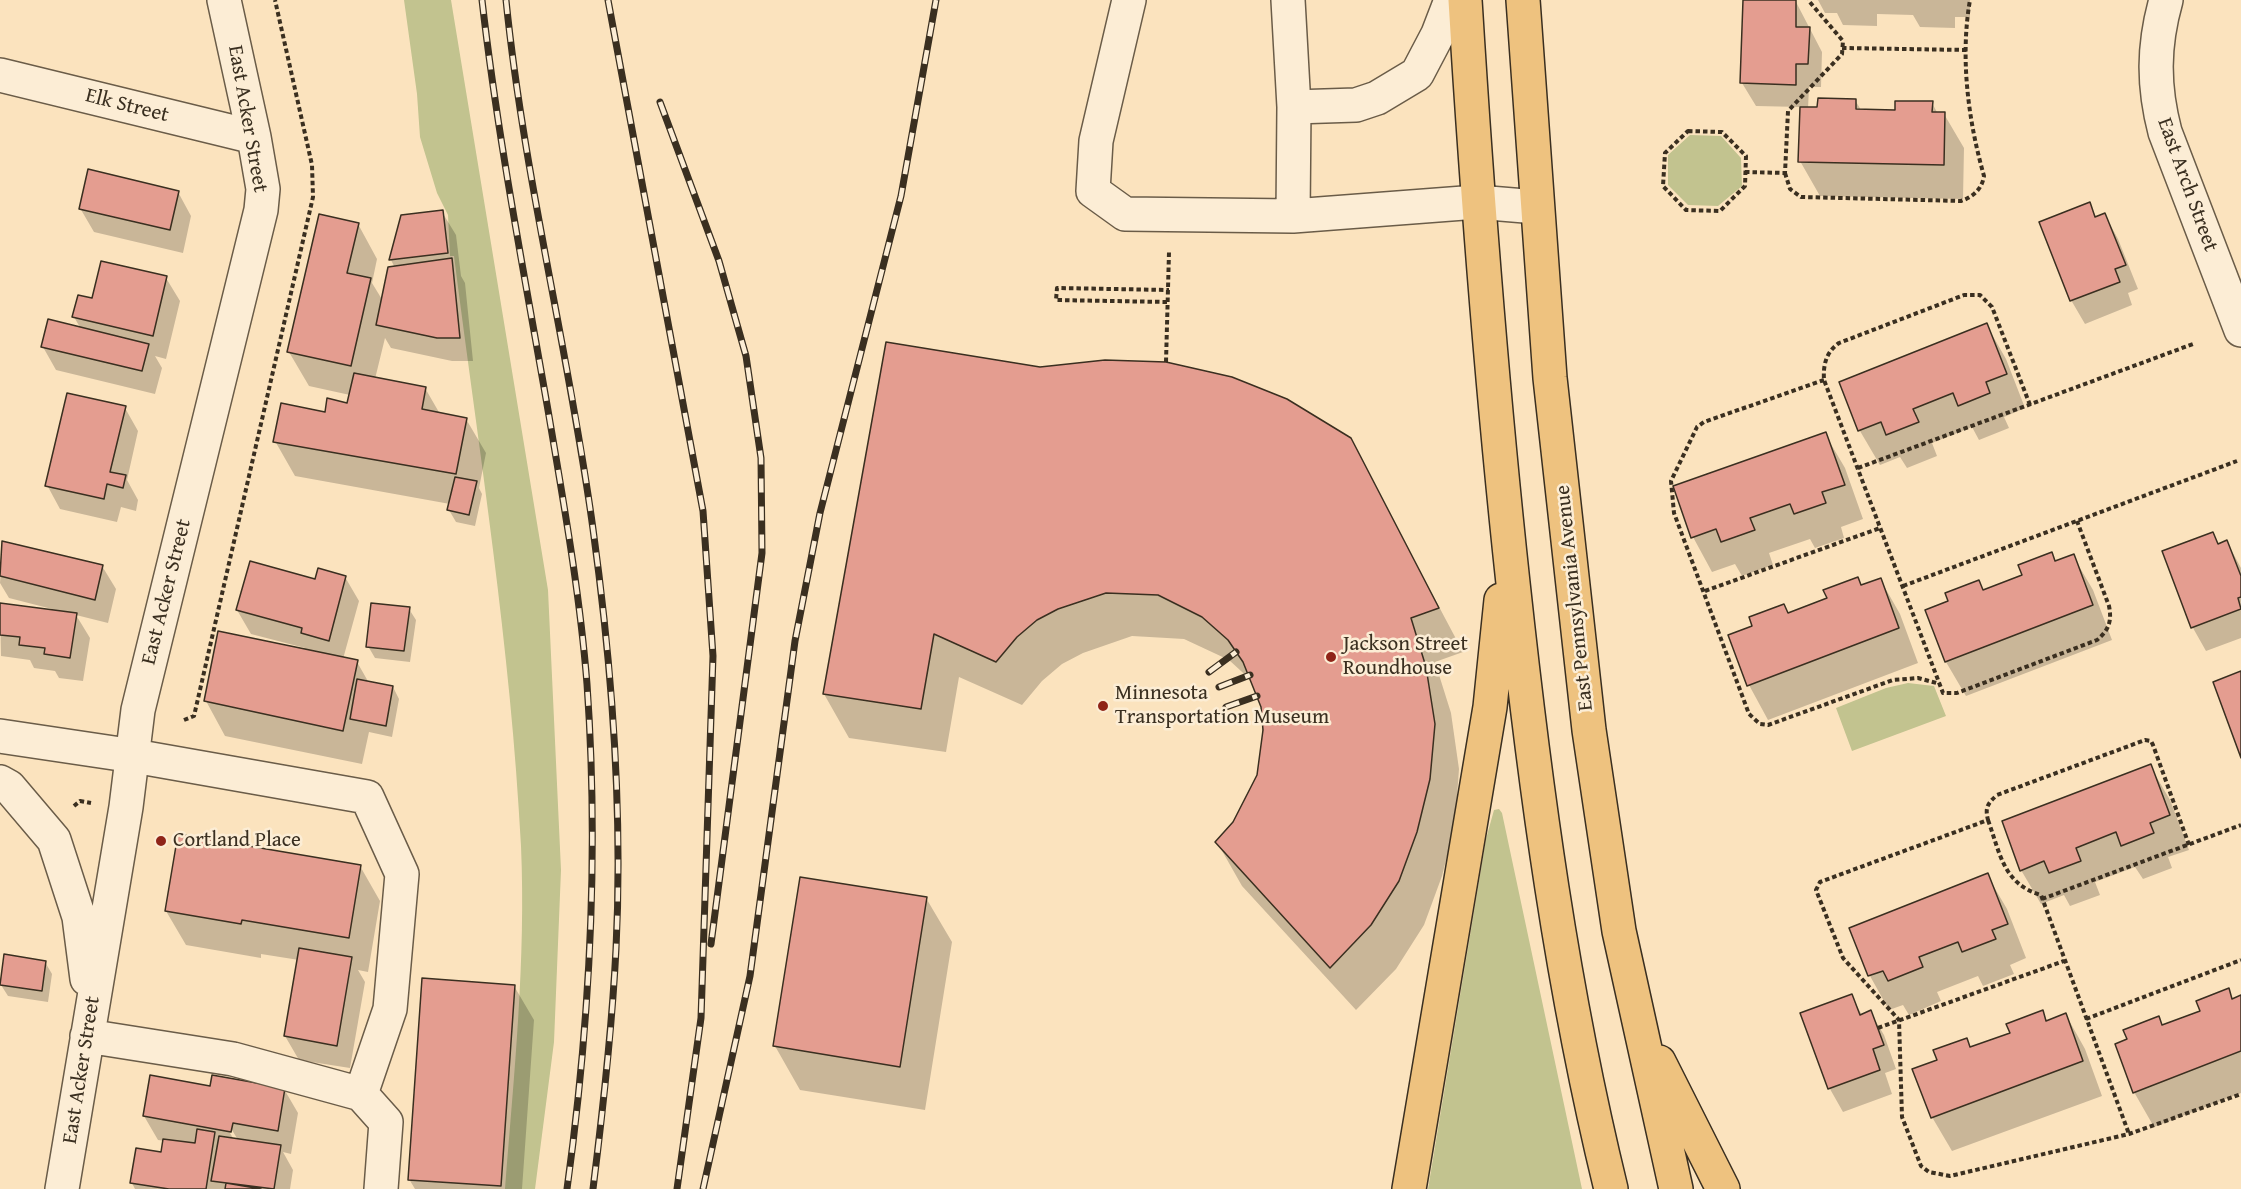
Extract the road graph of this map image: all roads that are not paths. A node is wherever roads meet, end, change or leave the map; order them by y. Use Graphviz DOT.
graph roads {
  1 [pos="224,0"];
  2 [pos="1129,0"];
  3 [pos="1288,0"];
  4 [pos="1450,0"];
  5 [pos="1465,0"];
  6 [pos="1523,0"];
  7 [pos="2166,0"];
  8 [pos="0,75"];
  9 [pos="1294,107"];
  10 [pos="254,137"];
  11 [pos="1477,202"];
  12 [pos="1537,207"];
  13 [pos="1293,216"];
  14 [pos="2241,330"];
  15 [pos="1508,535"];
  16 [pos="0,736"];
  17 [pos="134,756"];
  18 [pos="0,782"];
  19 [pos="1638,1023"];
  20 [pos="89,1025"];
  21 [pos="361,1094"];
  22 [pos="62,1189"];
  23 [pos="381,1189"];
  24 [pos="1409,1189"];
  25 [pos="1611,1189"];
  26 [pos="1676,1189"];
  27 [pos="1723,1189"];
  1 -- 10 [label="street, East Acker Street"];
  2 -- 13 [label="street"];
  3 -- 9 [label="street"];
  4 -- 9 [label="street"];
  5 -- 11 [label="main road"];
  6 -- 12 [label="main road, East Pennsylvania Avenue"];
  7 -- 14 [label="street, East Arch Street"];
  8 -- 10 [label="street, Elk Street"];
  9 -- 13 [label="street"];
  10 -- 17 [label="street, East Acker Street"];
  11 -- 12 [label="street"];
  11 -- 13 [label="street"];
  11 -- 15 [label="main road"];
  12 -- 19 [label="main road, East Pennsylvania Avenue"];
  15 -- 24 [label="main road"];
  15 -- 25 [label="main road"];
  16 -- 17 [label="street"];
  17 -- 20 [label="street, East Acker Street"];
  17 -- 21 [label="street"];
  18 -- 20 [label="street"];
  19 -- 26 [label="main road, East Pennsylvania Avenue"];
  19 -- 27 [label="main road"];
  20 -- 21 [label="street"];
  20 -- 22 [label="street, East Acker Street"];
  21 -- 23 [label="street"];
}
